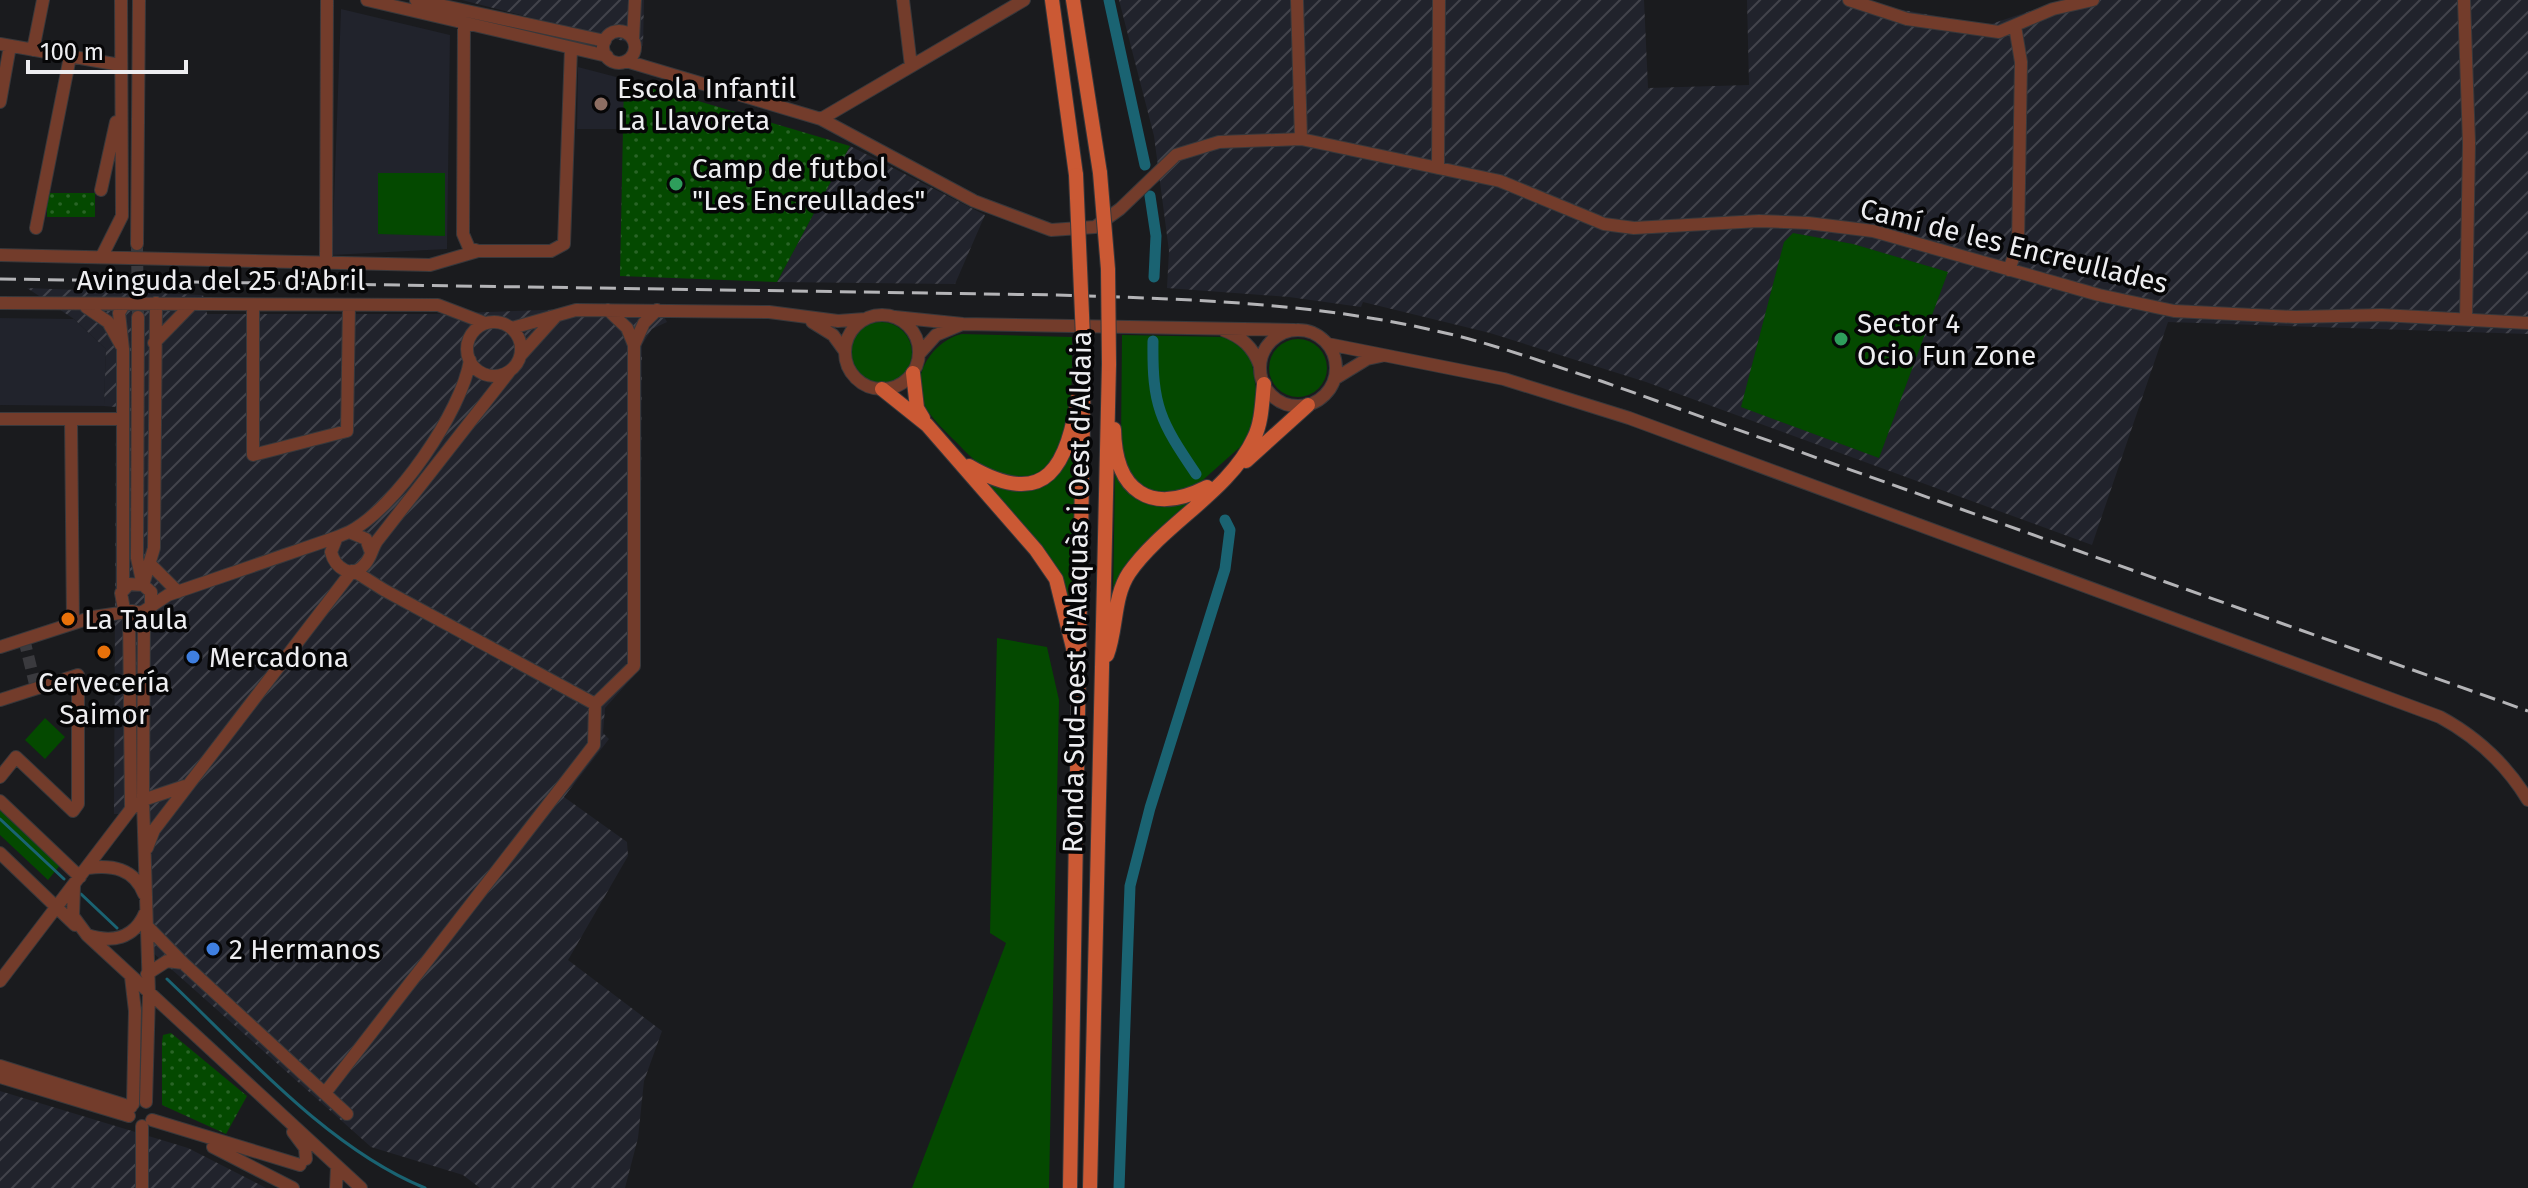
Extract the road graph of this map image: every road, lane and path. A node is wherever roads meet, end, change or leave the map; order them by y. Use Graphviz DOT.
graph roads {
  1 [pos="43,0"];
  2 [pos="121,0"];
  3 [pos="139,0"];
  4 [pos="327,0"];
  5 [pos="367,0"];
  6 [pos="416,0"];
  7 [pos="903,0"];
  8 [pos="1024,0"];
  9 [pos="1052,0"];
  10 [pos="1073,0"];
  11 [pos="1297,0"];
  12 [pos="1439,0"];
  13 [pos="1849,0"];
  14 [pos="2093,0"];
  15 [pos="2464,0"];
  16 [pos="635,6"];
  17 [pos="464,23"];
  18 [pos="2015,26"];
  19 [pos="608,38"];
  20 [pos="634,43"];
  21 [pos="5,45"];
  22 [pos="571,48"];
  23 [pos="33,50"];
  24 [pos="607,56"];
  25 [pos="70,57"];
  26 [pos="626,61"];
  27 [pos="120,65"];
  28 [pos="653,66"];
  29 [pos="911,66"];
  30 [pos="121,99"];
  31 [pos="0,102"];
  32 [pos="821,119"];
  33 [pos="1301,139"];
  34 [pos="1438,168"];
  35 [pos="101,190"];
  36 [pos="36,228"];
  37 [pos="137,244"];
  38 [pos="478,251"];
  39 [pos="0,255"];
  40 [pos="102,256"];
  41 [pos="326,263"];
  42 [pos="2009,270"];
  43 [pos="0,303"];
  44 [pos="156,303"];
  45 [pos="80,304"];
  46 [pos="191,305"];
  47 [pos="253,305"];
  48 [pos="349,305"];
  49 [pos="123,306"];
  50 [pos="441,306"];
  51 [pos="608,309"];
  52 [pos="657,310"];
  53 [pos="558,314"];
  54 [pos="138,317"];
  55 [pos="895,317"];
  56 [pos="805,319"];
  57 [pos="865,319"];
  58 [pos="2466,319"];
  59 [pos="485,323"];
  60 [pos="2528,323"];
  61 [pos="963,324"];
  62 [pos="1213,326"];
  63 [pos="512,328"];
  64 [pos="1294,330"];
  65 [pos="468,342"];
  66 [pos="154,343"];
  67 [pos="1328,344"];
  68 [pos="634,345"];
  69 [pos="123,349"];
  70 [pos="844,350"];
  71 [pos="919,354"];
  72 [pos="1392,355"];
  73 [pos="520,356"];
  74 [pos="470,360"];
  75 [pos="1084,361"];
  76 [pos="1109,364"];
  77 [pos="1260,367"];
  78 [pos="509,372"];
  79 [pos="913,373"];
  80 [pos="1336,378"];
  81 [pos="1264,384"];
  82 [pos="882,389"];
  83 [pos="1308,405"];
  84 [pos="0,419"];
  85 [pos="71,419"];
  86 [pos="123,419"];
  87 [pos="927,425"];
  88 [pos="960,461"];
  89 [pos="1236,467"];
  90 [pos="1222,480"];
  91 [pos="343,534"];
  92 [pos="301,548"];
  93 [pos="369,556"];
  94 [pos="137,558"];
  95 [pos="335,562"];
  96 [pos="150,564"];
  97 [pos="353,571"];
  98 [pos="146,587"];
  99 [pos="381,589"];
  100 [pos="124,590"];
  101 [pos="178,592"];
  102 [pos="336,597"];
  103 [pos="148,608"];
  104 [pos="128,612"];
  105 [pos="93,617"];
  106 [pos="73,623"];
  107 [pos="0,647"];
  108 [pos="1101,670"];
  109 [pos="1081,671"];
  110 [pos="0,700"];
  111 [pos="595,704"];
  112 [pos="0,777"];
  113 [pos="143,778"];
  114 [pos="188,783"];
  115 [pos="143,800"];
  116 [pos="2528,800"];
  117 [pos="0,801"];
  118 [pos="131,809"];
  119 [pos="0,853"];
  120 [pos="145,854"];
  121 [pos="80,877"];
  122 [pos="145,897"];
  123 [pos="55,908"];
  124 [pos="146,919"];
  125 [pos="84,932"];
  126 [pos="183,963"];
  127 [pos="5,966"];
  128 [pos="147,974"];
  129 [pos="131,977"];
  130 [pos="0,981"];
  131 [pos="149,994"];
  132 [pos="175,1015"];
  133 [pos="147,1025"];
  134 [pos="0,1066"];
  135 [pos="0,1077"];
  136 [pos="325,1093"];
  137 [pos="262,1097"];
  138 [pos="135,1107"];
  139 [pos="347,1114"];
  140 [pos="147,1123"];
  141 [pos="181,1131"];
  142 [pos="303,1162"];
  143 [pos="333,1162"];
  144 [pos="142,1188"];
  145 [pos="296,1188"];
  146 [pos="336,1188"];
  147 [pos="361,1188"];
  148 [pos="1070,1188"];
  149 [pos="1090,1188"];
  1 -- 23 [label="street"];
  2 -- 27 [label="street"];
  3 -- 37 [label="street"];
  4 -- 41 [label="street"];
  5 -- 17 [label="street"];
  6 -- 19 [label="street"];
  7 -- 29 [label="street"];
  8 -- 29 [label="street"];
  9 -- 75 [label="main road, Ronda Sud-oest d'Alaquàs i Oest d'Aldaia, bridge"];
  10 -- 76 [label="main road, Ronda Sud-oest d'Alaquàs i Oest d'Aldaia, bridge"];
  11 -- 33 [label="street"];
  12 -- 34 [label="street"];
  13 -- 18 [label="street"];
  14 -- 18 [label="street"];
  15 -- 58 [label="street"];
  16 -- 19 [label="street"];
  16 -- 20 [label="street"];
  17 -- 22 [label="street"];
  17 -- 38 [label="street"];
  18 -- 42 [label="street"];
  19 -- 20 [label="street"];
  19 -- 24 [label="street"];
  20 -- 26 [label="street"];
  20 -- 28 [label="street"];
  21 -- 23 [label="street"];
  21 -- 31 [label="street"];
  22 -- 24 [label="street"];
  22 -- 38 [label="street"];
  23 -- 25 [label="street"];
  24 -- 26 [label="street"];
  25 -- 27 [label="street"];
  25 -- 36 [label="street"];
  26 -- 28 [label="street, Camí de les Encreullades"];
  27 -- 30 [label="street"];
  28 -- 32 [label="street, Camí de les Encreullades"];
  29 -- 32 [label="street"];
  30 -- 35 [label="street"];
  30 -- 40 [label="street"];
  32 -- 33 [label="street, Camí de les Encreullades"];
  33 -- 34 [label="street, Camí de les Encreullades"];
  34 -- 42 [label="street, Camí de les Encreullades"];
  38 -- 41 [label="street"];
  39 -- 40 [label="street"];
  40 -- 41 [label="street"];
  42 -- 58 [label="street, Camí de les Encreullades"];
  43 -- 45 [label="street, Avinguda del 25 d'Abril"];
  44 -- 46 [label="street, Avinguda del 25 d'Abril"];
  44 -- 49 [label="street, Avinguda del 25 d'Abril"];
  44 -- 66 [label="street"];
  45 -- 49 [label="street, Avinguda del 25 d'Abril"];
  45 -- 69 [label="street"];
  46 -- 47 [label="street, Avinguda del 25 d'Abril"];
  46 -- 66 [label="street"];
  47 -- 48 [label="street, Avinguda del 25 d'Abril"];
  47 -- 48 [label="street"];
  48 -- 50 [label="street, Avinguda del 25 d'Abril"];
  49 -- 69 [label="street"];
  50 -- 59 [label="street, Avinguda del 25 d'Abril"];
  50 -- 65 [label="street"];
  51 -- 52 [label="street"];
  51 -- 53 [label="street"];
  51 -- 68 [label="street"];
  52 -- 56 [label="street"];
  52 -- 68 [label="street"];
  53 -- 63 [label="street"];
  53 -- 73 [label="street"];
  54 -- 94 [label="street"];
  55 -- 57 [label="street"];
  55 -- 61 [label="street"];
  55 -- 71 [label="street"];
  56 -- 57 [label="street"];
  56 -- 70 [label="street"];
  57 -- 70 [label="street"];
  58 -- 60 [label="street, Camí de les Encreullades"];
  59 -- 63 [label="street"];
  59 -- 65 [label="street"];
  61 -- 62 [label="street"];
  61 -- 71 [label="street"];
  62 -- 64 [label="street"];
  62 -- 77 [label="street"];
  63 -- 73 [label="street"];
  64 -- 67 [label="street"];
  64 -- 77 [label="street"];
  65 -- 74 [label="street"];
  66 -- 96 [label="street"];
  67 -- 72 [label="street"];
  67 -- 80 [label="street"];
  68 -- 111 [label="street"];
  69 -- 86 [label="street"];
  70 -- 82 [label="street"];
  71 -- 79 [label="street"];
  72 -- 80 [label="street"];
  72 -- 116 [label="street"];
  73 -- 78 [label="street"];
  74 -- 78 [label="street"];
  74 -- 91 [label="street"];
  75 -- 88 [label="main road"];
  75 -- 109 [label="main road, Ronda Sud-oest d'Alaquàs i Oest d'Aldaia"];
  76 -- 90 [label="main road"];
  76 -- 108 [label="main road, Ronda Sud-oest d'Alaquàs i Oest d'Aldaia"];
  77 -- 81 [label="street"];
  78 -- 93 [label="street"];
  79 -- 82 [label="street"];
  79 -- 87 [label="main road"];
  80 -- 83 [label="street"];
  81 -- 83 [label="street"];
  81 -- 89 [label="main road"];
  82 -- 87 [label="main road"];
  83 -- 89 [label="main road"];
  84 -- 85 [label="street"];
  85 -- 86 [label="street"];
  85 -- 106 [label="street"];
  86 -- 100 [label="street"];
  87 -- 88 [label="main road"];
  88 -- 109 [label="main road"];
  89 -- 90 [label="main road"];
  90 -- 108 [label="main road"];
  91 -- 92 [label="street"];
  91 -- 93 [label="street"];
  91 -- 95 [label="street"];
  92 -- 95 [label="street"];
  92 -- 101 [label="street"];
  93 -- 97 [label="street"];
  93 -- 99 [label="street"];
  94 -- 98 [label="street"];
  94 -- 100 [label="street"];
  95 -- 97 [label="street"];
  95 -- 102 [label="street"];
  96 -- 98 [label="street"];
  96 -- 101 [label="street"];
  97 -- 99 [label="street"];
  97 -- 102 [label="street"];
  98 -- 100 [label="street"];
  98 -- 101 [label="street"];
  98 -- 103 [label="street"];
  99 -- 102 [label="street"];
  99 -- 111 [label="street"];
  100 -- 104 [label="street"];
  100 -- 105 [label="street"];
  101 -- 103 [label="street"];
  102 -- 114 [label="street"];
  103 -- 104 [label="street"];
  103 -- 113 [label="street"];
  104 -- 105 [label="street"];
  104 -- 118 [label="street"];
  105 -- 106 [label="street"];
  106 -- 107 [label="street"];
  108 -- 149 [label="main road, Ronda Sud-oest d'Alaquàs i Oest d'Aldaia"];
  109 -- 148 [label="main road, Ronda Sud-oest d'Alaquàs i Oest d'Aldaia"];
  110 -- 112 [label="street"];
  111 -- 136 [label="street"];
  113 -- 114 [label="street"];
  113 -- 115 [label="street"];
  114 -- 115 [label="street"];
  114 -- 120 [label="street"];
  115 -- 118 [label="street"];
  115 -- 120 [label="street"];
  117 -- 121 [label="street"];
  118 -- 121 [label="street"];
  119 -- 123 [label="street"];
  120 -- 122 [label="street"];
  121 -- 122 [label="street"];
  121 -- 123 [label="street"];
  121 -- 125 [label="street"];
  122 -- 124 [label="street"];
  123 -- 125 [label="street"];
  123 -- 127 [label="street"];
  124 -- 125 [label="street"];
  124 -- 126 [label="street"];
  124 -- 128 [label="street"];
  125 -- 129 [label="street"];
  126 -- 128 [label="street"];
  126 -- 136 [label="street"];
  127 -- 130 [label="street"];
  128 -- 131 [label="street"];
  129 -- 131 [label="street"];
  129 -- 138 [label="street"];
  131 -- 132 [label="street"];
  131 -- 133 [label="street"];
  132 -- 133 [label="street"];
  132 -- 137 [label="street"];
  133 -- 138 [label="street"];
  134 -- 138 [label="street"];
  135 -- 138 [label="street"];
  136 -- 139 [label="street"];
  137 -- 142 [label="street"];
  137 -- 143 [label="street"];
  138 -- 140 [label="street"];
  138 -- 140 [label="street"];
  140 -- 141 [label="street"];
  140 -- 144 [label="street"];
  141 -- 142 [label="street"];
  141 -- 145 [label="street"];
  142 -- 143 [label="street"];
  142 -- 145 [label="street"];
  143 -- 146 [label="street"];
  143 -- 147 [label="street"];
}
